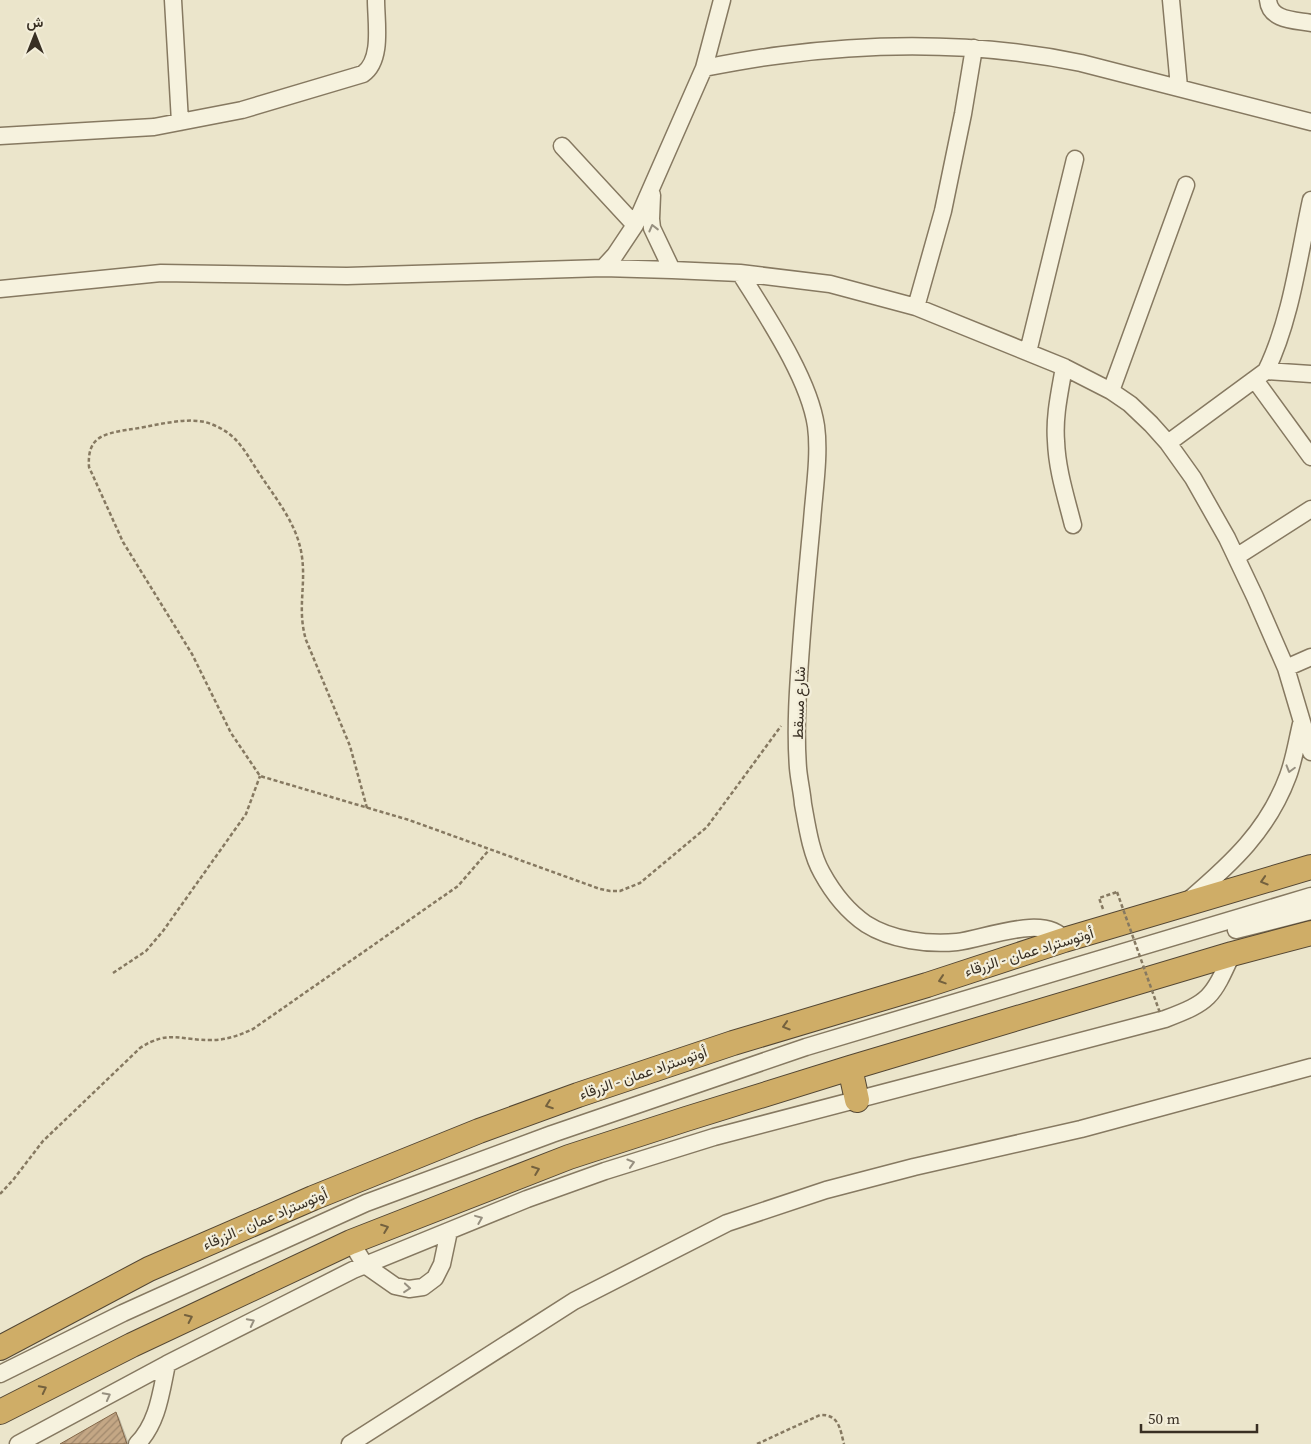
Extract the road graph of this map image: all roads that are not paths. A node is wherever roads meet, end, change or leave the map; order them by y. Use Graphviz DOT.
graph roads {
  1 [pos="173,0"];
  2 [pos="376,0"];
  3 [pos="722,0"];
  4 [pos="1171,0"];
  5 [pos="1268,0"];
  6 [pos="1311,23"];
  7 [pos="974,48"];
  8 [pos="704,68"];
  9 [pos="1179,87"];
  10 [pos="180,122"];
  11 [pos="1311,122"];
  12 [pos="0,136"];
  13 [pos="562,146"];
  14 [pos="1075,159"];
  15 [pos="652,183"];
  16 [pos="1186,185"];
  17 [pos="1311,200"];
  18 [pos="635,225"];
  19 [pos="603,268"];
  20 [pos="672,270"];
  21 [pos="740,273"];
  22 [pos="0,289"];
  23 [pos="916,307"];
  24 [pos="1028,352"];
  25 [pos="1064,367"];
  26 [pos="1311,374"];
  27 [pos="1260,375"];
  28 [pos="1111,391"];
  29 [pos="1168,443"];
  30 [pos="1311,457"];
  31 [pos="1311,509"];
  32 [pos="1073,525"];
  33 [pos="1236,556"];
  34 [pos="1311,657"];
  35 [pos="1286,668"];
  36 [pos="1302,722"];
  37 [pos="1311,752"];
  38 [pos="1311,867"];
  39 [pos="1311,896"];
  40 [pos="1184,905"];
  41 [pos="1311,910"];
  42 [pos="1311,933"];
  43 [pos="1064,940"];
  44 [pos="1232,954"];
  45 [pos="1311,1067"];
  46 [pos="850,1068"];
  47 [pos="857,1100"];
  48 [pos="449,1231"];
  49 [pos="350,1242"];
  50 [pos="366,1265"];
  51 [pos="0,1348"];
  52 [pos="168,1364"];
  53 [pos="0,1374"];
  54 [pos="0,1384"];
  55 [pos="0,1412"];
  56 [pos="18,1444"];
  57 [pos="137,1444"];
  58 [pos="350,1444"];
  1 -- 10 [label="street"];
  2 -- 10 [label="street"];
  3 -- 8 [label="street"];
  4 -- 9 [label="street"];
  5 -- 6 [label="street"];
  7 -- 8 [label="street"];
  7 -- 9 [label="street"];
  7 -- 23 [label="street"];
  8 -- 15 [label="street"];
  9 -- 11 [label="street"];
  10 -- 12 [label="street"];
  13 -- 18 [label="street"];
  14 -- 24 [label="street"];
  15 -- 18 [label="street"];
  20 -- 15 [label="street, one-way"];
  16 -- 28 [label="street"];
  17 -- 27 [label="street"];
  18 -- 19 [label="street"];
  19 -- 20 [label="street"];
  19 -- 22 [label="street"];
  20 -- 21 [label="street"];
  21 -- 23 [label="street"];
  21 -- 43 [label="street, شارع مسقط"];
  23 -- 24 [label="street"];
  24 -- 25 [label="street"];
  25 -- 28 [label="street"];
  25 -- 32 [label="street"];
  26 -- 27 [label="street"];
  27 -- 29 [label="street"];
  27 -- 30 [label="street"];
  28 -- 29 [label="street"];
  29 -- 33 [label="street"];
  31 -- 33 [label="street"];
  33 -- 35 [label="street"];
  34 -- 35 [label="street"];
  35 -- 36 [label="street"];
  36 -- 37 [label="street"];
  36 -- 40 [label="street, one-way"];
  38 -- 40 [label="highway, أوتوستراد عمان - الزرقاء, one-way"];
  39 -- 53 [label="street"];
  40 -- 43 [label="highway, أوتوستراد عمان - الزرقاء"];
  41 -- 54 [label="street"];
  42 -- 44 [label="highway"];
  43 -- 51 [label="highway, أوتوستراد عمان - الزرقاء, one-way"];
  44 -- 46 [label="highway"];
  44 -- 47 [label="street"];
  45 -- 58 [label="street"];
  46 -- 47 [label="highway"];
  49 -- 46 [label="highway, one-way"];
  48 -- 47 [label="street, one-way"];
  48 -- 50 [label="street"];
  50 -- 48 [label="street, one-way"];
  49 -- 50 [label="street"];
  55 -- 49 [label="highway, one-way"];
  52 -- 50 [label="street, one-way"];
  56 -- 52 [label="street, one-way"];
  52 -- 57 [label="street"];
}
